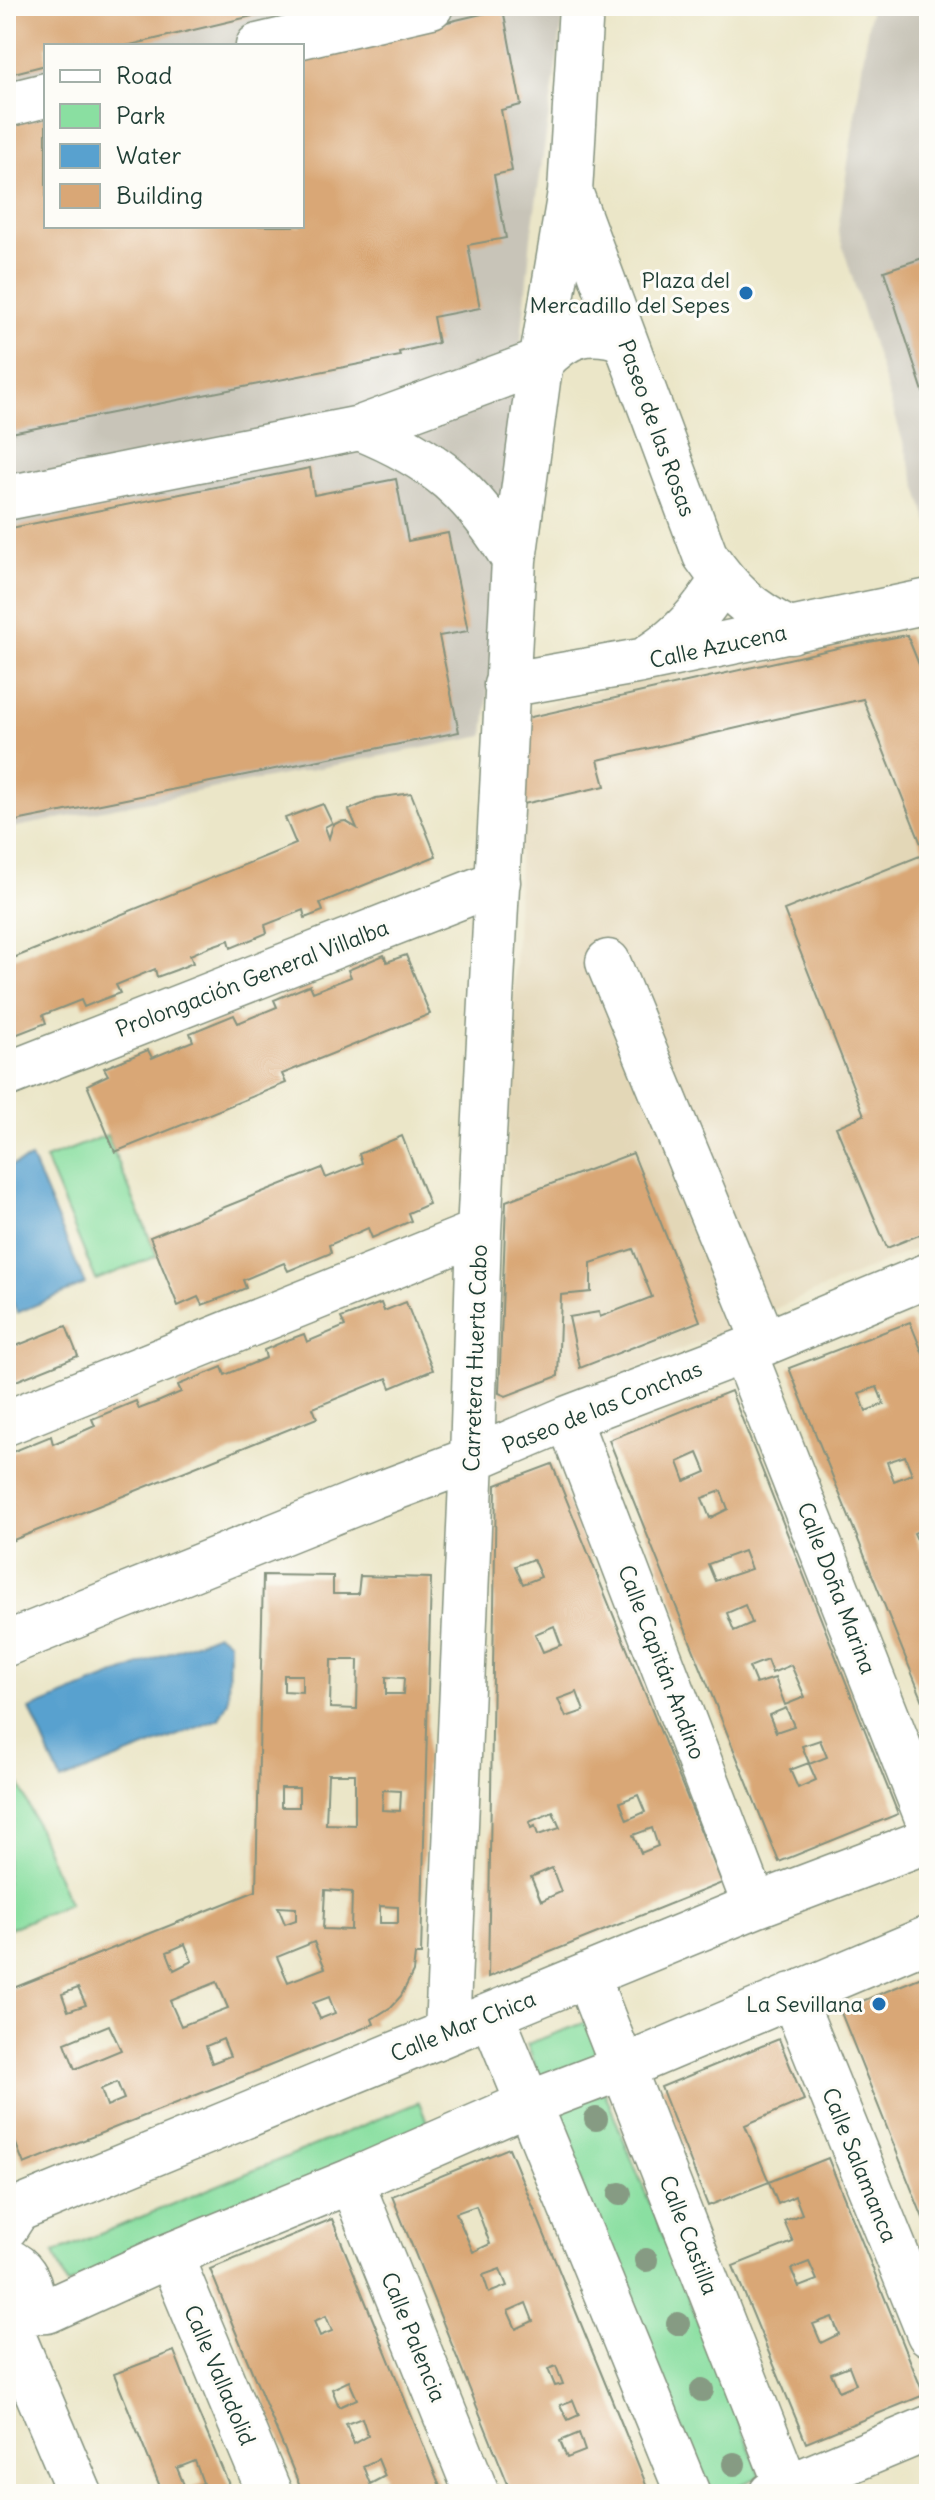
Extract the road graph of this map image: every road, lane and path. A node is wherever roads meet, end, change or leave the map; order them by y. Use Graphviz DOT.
graph roads {
  1 [pos="431,6"];
  2 [pos="581,6"];
  3 [pos="267,44"];
  4 [pos="44,96"];
  5 [pos="6,105"];
  6 [pos="570,192"];
  7 [pos="624,339"];
  8 [pos="542,361"];
  9 [pos="360,428"];
  10 [pos="6,498"];
  11 [pos="514,560"];
  12 [pos="722,580"];
  13 [pos="929,601"];
  14 [pos="791,631"];
  15 [pos="641,661"];
  16 [pos="506,685"];
  17 [pos="498,882"];
  18 [pos="608,962"];
  19 [pos="6,1075"];
  20 [pos="479,1232"];
  21 [pos="926,1286"];
  22 [pos="754,1348"];
  23 [pos="568,1418"];
  24 [pos="6,1423"];
  25 [pos="472,1459"];
  26 [pos="6,1644"];
  27 [pos="929,1823"];
  28 [pos="929,1840"];
  29 [pos="755,1906"];
  30 [pos="929,1938"];
  31 [pos="587,1976"];
  32 [pos="792,1995"];
  33 [pos="492,2015"];
  34 [pos="447,2031"];
  35 [pos="624,2067"];
  36 [pos="527,2104"];
  37 [pos="351,2181"];
  38 [pos="6,2227"];
  39 [pos="170,2255"];
  40 [pos="6,2260"];
  41 [pos="14,2322"];
  42 [pos="929,2334"];
  43 [pos="929,2428"];
  44 [pos="783,2492"];
  45 [pos="80,2494"];
  46 [pos="270,2494"];
  47 [pos="477,2494"];
  48 [pos="688,2494"];
  1 -- 3 [label="street"];
  2 -- 6 [label="street, Paseo de las Rosas"];
  4 -- 5 [label="street"];
  6 -- 7 [label="street, Paseo de las Rosas"];
  6 -- 8 [label="street, Paseo de las Rosas"];
  7 -- 8 [label="street"];
  7 -- 12 [label="street, Paseo de las Rosas"];
  8 -- 9 [label="street"];
  8 -- 11 [label="street, Paseo de las Rosas"];
  9 -- 10 [label="street"];
  9 -- 11 [label="street"];
  11 -- 16 [label="street, Paseo de las Rosas"];
  12 -- 14 [label="street, Paseo de las Rosas"];
  12 -- 15 [label="street"];
  13 -- 14 [label="street, Calle Azucena"];
  14 -- 15 [label="street, Calle Azucena"];
  15 -- 16 [label="street, Calle Azucena"];
  16 -- 17 [label="street, Carretera Huerta Cabo"];
  17 -- 19 [label="street, Prolongación General Villalba"];
  17 -- 20 [label="street, Carretera Huerta Cabo"];
  18 -- 22 [label="street, Calle Doña Marina"];
  20 -- 24 [label="street"];
  20 -- 25 [label="street, Carretera Huerta Cabo"];
  21 -- 22 [label="street, Paseo de las Conchas"];
  22 -- 23 [label="street, Paseo de las Conchas"];
  22 -- 27 [label="street, Calle Doña Marina"];
  23 -- 25 [label="street, Paseo de las Conchas"];
  23 -- 29 [label="street, Calle Capitán Andino"];
  25 -- 26 [label="street, Paseo de las Conchas"];
  25 -- 34 [label="street, Carretera Huerta Cabo"];
  28 -- 29 [label="street, Calle Mar Chica"];
  29 -- 31 [label="street, Calle Mar Chica"];
  30 -- 32 [label="street"];
  31 -- 33 [label="street, Calle Mar Chica"];
  31 -- 35 [label="street, Calle Castilla"];
  32 -- 35 [label="street"];
  32 -- 42 [label="street, Calle Salamanca"];
  33 -- 34 [label="street, Calle Mar Chica"];
  33 -- 36 [label="street"];
  34 -- 38 [label="street, Calle Mar Chica"];
  35 -- 36 [label="street"];
  35 -- 44 [label="street, Calle Castilla"];
  36 -- 37 [label="street"];
  36 -- 48 [label="street"];
  37 -- 39 [label="street"];
  37 -- 47 [label="street, Calle Palencia"];
  39 -- 41 [label="street"];
  39 -- 46 [label="street, Calle Valladolid"];
  40 -- 41 [label="street"];
  41 -- 45 [label="street"];
  43 -- 44 [label="street"];
}
